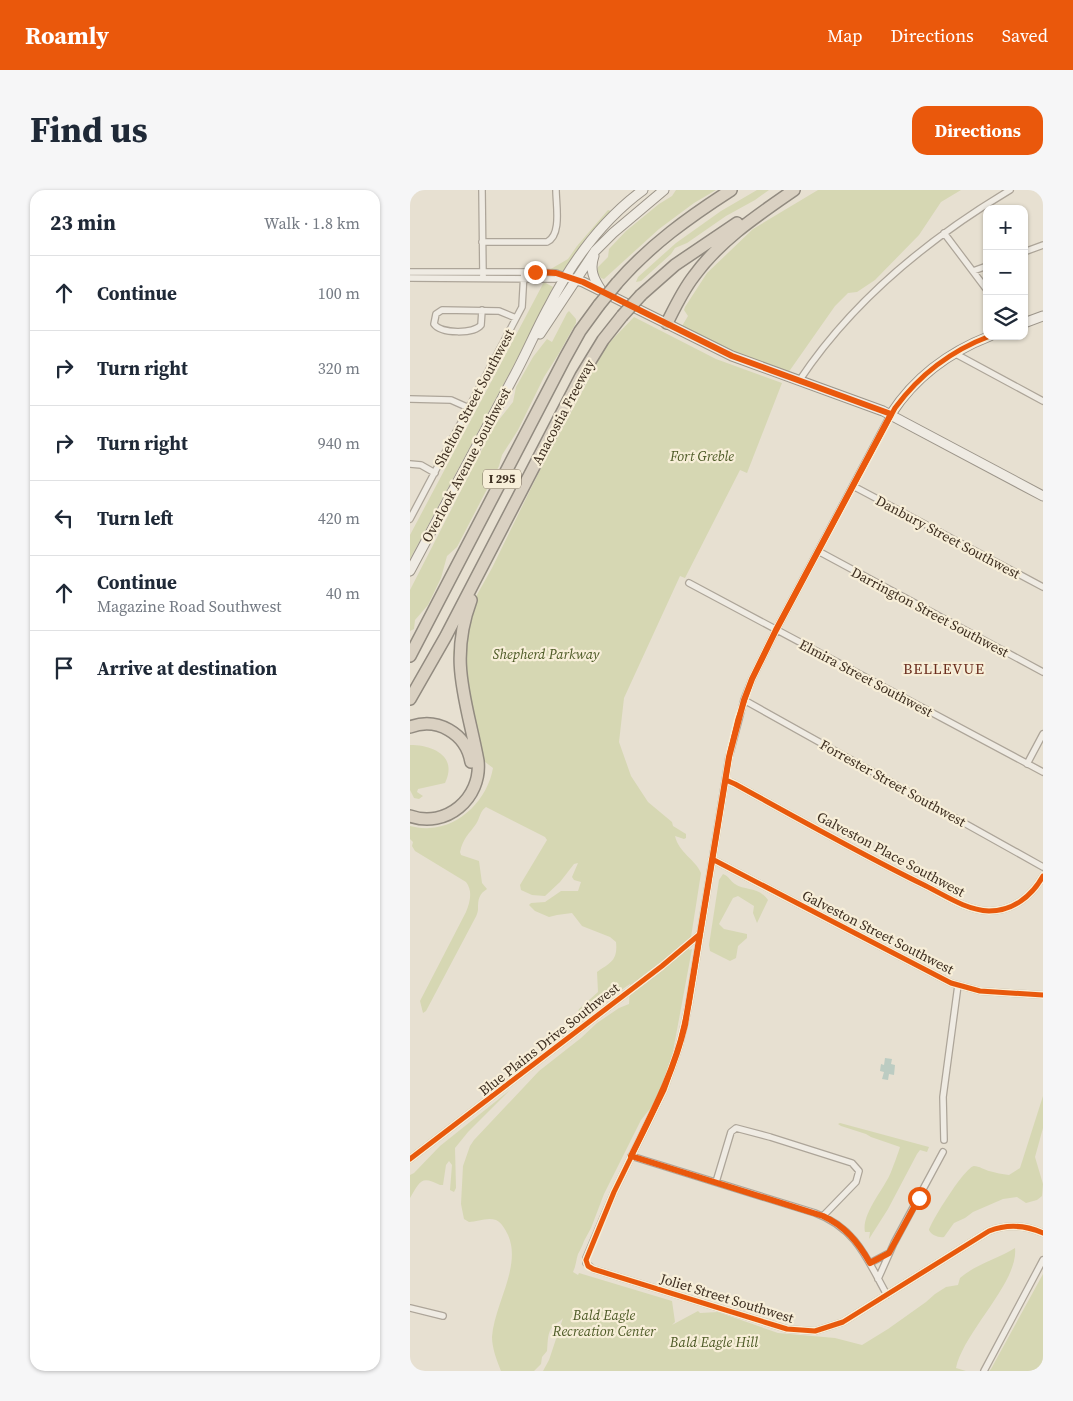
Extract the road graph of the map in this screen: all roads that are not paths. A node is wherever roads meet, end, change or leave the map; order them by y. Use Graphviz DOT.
graph roads {
  1 [pos="482,190"];
  2 [pos="556,190"];
  3 [pos="643,190"];
  4 [pos="664,190"];
  5 [pos="731,190"];
  6 [pos="793,190"];
  7 [pos="1010,190"];
  8 [pos="944,233"];
  9 [pos="482,242"];
  10 [pos="1043,245"];
  11 [pos="600,246"];
  12 [pos="1028,251"];
  13 [pos="983,268"];
  14 [pos="410,272"];
  15 [pos="973,272"];
  16 [pos="483,275"];
  17 [pos="524,275"];
  18 [pos="410,278"];
  19 [pos="571,278"];
  20 [pos="983,285"];
  21 [pos="602,290"];
  22 [pos="482,310"];
  23 [pos="1043,316"];
  24 [pos="516,318"];
  25 [pos="1028,322"];
  26 [pos="667,323"];
  27 [pos="983,339"];
  28 [pos="954,353"];
  29 [pos="799,381"];
  30 [pos="410,399"];
  31 [pos="1043,401"];
  32 [pos="469,408"];
  33 [pos="891,414"];
  34 [pos="410,464"];
  35 [pos="435,473"];
  36 [pos="853,486"];
  37 [pos="522,488"];
  38 [pos="1043,496"];
  39 [pos="410,519"];
  40 [pos="818,552"];
  41 [pos="410,571"];
  42 [pos="689,583"];
  43 [pos="1043,587"];
  44 [pos="776,630"];
  45 [pos="410,656"];
  46 [pos="1043,672"];
  47 [pos="410,699"];
  48 [pos="744,700"];
  49 [pos="410,727"];
  50 [pos="1043,734"];
  51 [pos="1027,764"];
  52 [pos="1043,772"];
  53 [pos="726,780"];
  54 [pos="410,809"];
  55 [pos="410,816"];
  56 [pos="712,859"];
  57 [pos="1043,867"];
  58 [pos="1043,876"];
  59 [pos="700,934"];
  60 [pos="958,985"];
  61 [pos="1043,995"];
  62 [pos="944,1140"];
  63 [pos="943,1152"];
  64 [pos="631,1156"];
  65 [pos="410,1159"];
  66 [pos="716,1182"];
  67 [pos="823,1216"];
  68 [pos="1043,1233"];
  69 [pos="889,1253"];
  70 [pos="1043,1260"];
  71 [pos="870,1263"];
  72 [pos="878,1279"];
  73 [pos="888,1294"];
  74 [pos="410,1308"];
  75 [pos="443,1316"];
  76 [pos="984,1371"];
  1 -- 9 [label="street"];
  2 -- 9 [label="street"];
  3 -- 19 [label="street, Overlook Avenue Southwest"];
  4 -- 11 [label="street, Overlook Avenue Southwest"];
  5 -- 45 [label="highway, Anacostia Freeway / I 295, bridge"];
  6 -- 26 [label="highway"];
  6 -- 37 [label="highway, Anacostia Freeway / I 295, bridge"];
  7 -- 8 [label="street"];
  8 -- 15 [label="street"];
  8 -- 29 [label="street"];
  9 -- 16 [label="street"];
  10 -- 12 [label="street"];
  11 -- 19 [label="street, Overlook Avenue Southwest"];
  11 -- 21 [label="street"];
  13 -- 15 [label="street"];
  14 -- 16 [label="street"];
  15 -- 20 [label="street"];
  16 -- 17 [label="street"];
  16 -- 18 [label="street"];
  17 -- 19 [label="street"];
  17 -- 24 [label="street, Shelton Street Southwest"];
  19 -- 21 [label="street"];
  19 -- 41 [label="street, Overlook Avenue Southwest"];
  21 -- 26 [label="street"];
  22 -- 22 [label="street"];
  22 -- 24 [label="street"];
  23 -- 25 [label="street"];
  24 -- 32 [label="street, Shelton Street Southwest"];
  26 -- 29 [label="street"];
  27 -- 28 [label="street"];
  28 -- 31 [label="street"];
  28 -- 33 [label="street"];
  29 -- 33 [label="street"];
  30 -- 32 [label="street"];
  32 -- 35 [label="street, Shelton Street Southwest"];
  33 -- 36 [label="street"];
  33 -- 38 [label="street"];
  34 -- 35 [label="street"];
  35 -- 39 [label="street, Shelton Street Southwest"];
  36 -- 40 [label="street"];
  36 -- 43 [label="street, Danbury Street Southwest"];
  37 -- 47 [label="highway, Anacostia Freeway / I 295"];
  37 -- 55 [label="highway"];
  40 -- 44 [label="street"];
  40 -- 46 [label="street, Darrington Street Southwest"];
  42 -- 44 [label="street, Elmira Street Southwest"];
  44 -- 48 [label="street"];
  44 -- 51 [label="street, Elmira Street Southwest"];
  48 -- 53 [label="street"];
  48 -- 57 [label="street, Forrester Street Southwest"];
  49 -- 54 [label="highway"];
  50 -- 51 [label="street"];
  51 -- 52 [label="street, Elmira Street Southwest"];
  53 -- 56 [label="street"];
  53 -- 58 [label="street, Galveston Place Southwest"];
  56 -- 59 [label="street"];
  56 -- 60 [label="street, Galveston Street Southwest"];
  59 -- 64 [label="street"];
  59 -- 65 [label="street, Blue Plains Drive Southwest"];
  60 -- 61 [label="street, Galveston Street Southwest"];
  60 -- 62 [label="street"];
  63 -- 69 [label="street"];
  64 -- 66 [label="street"];
  64 -- 73 [label="street, Joliet Street Southwest"];
  66 -- 67 [label="street"];
  66 -- 67 [label="street"];
  67 -- 71 [label="street"];
  68 -- 73 [label="street, Joliet Street Southwest"];
  69 -- 71 [label="street"];
  69 -- 72 [label="street"];
  70 -- 76 [label="street"];
  71 -- 72 [label="street"];
  72 -- 73 [label="street"];
  74 -- 75 [label="street"];
}
